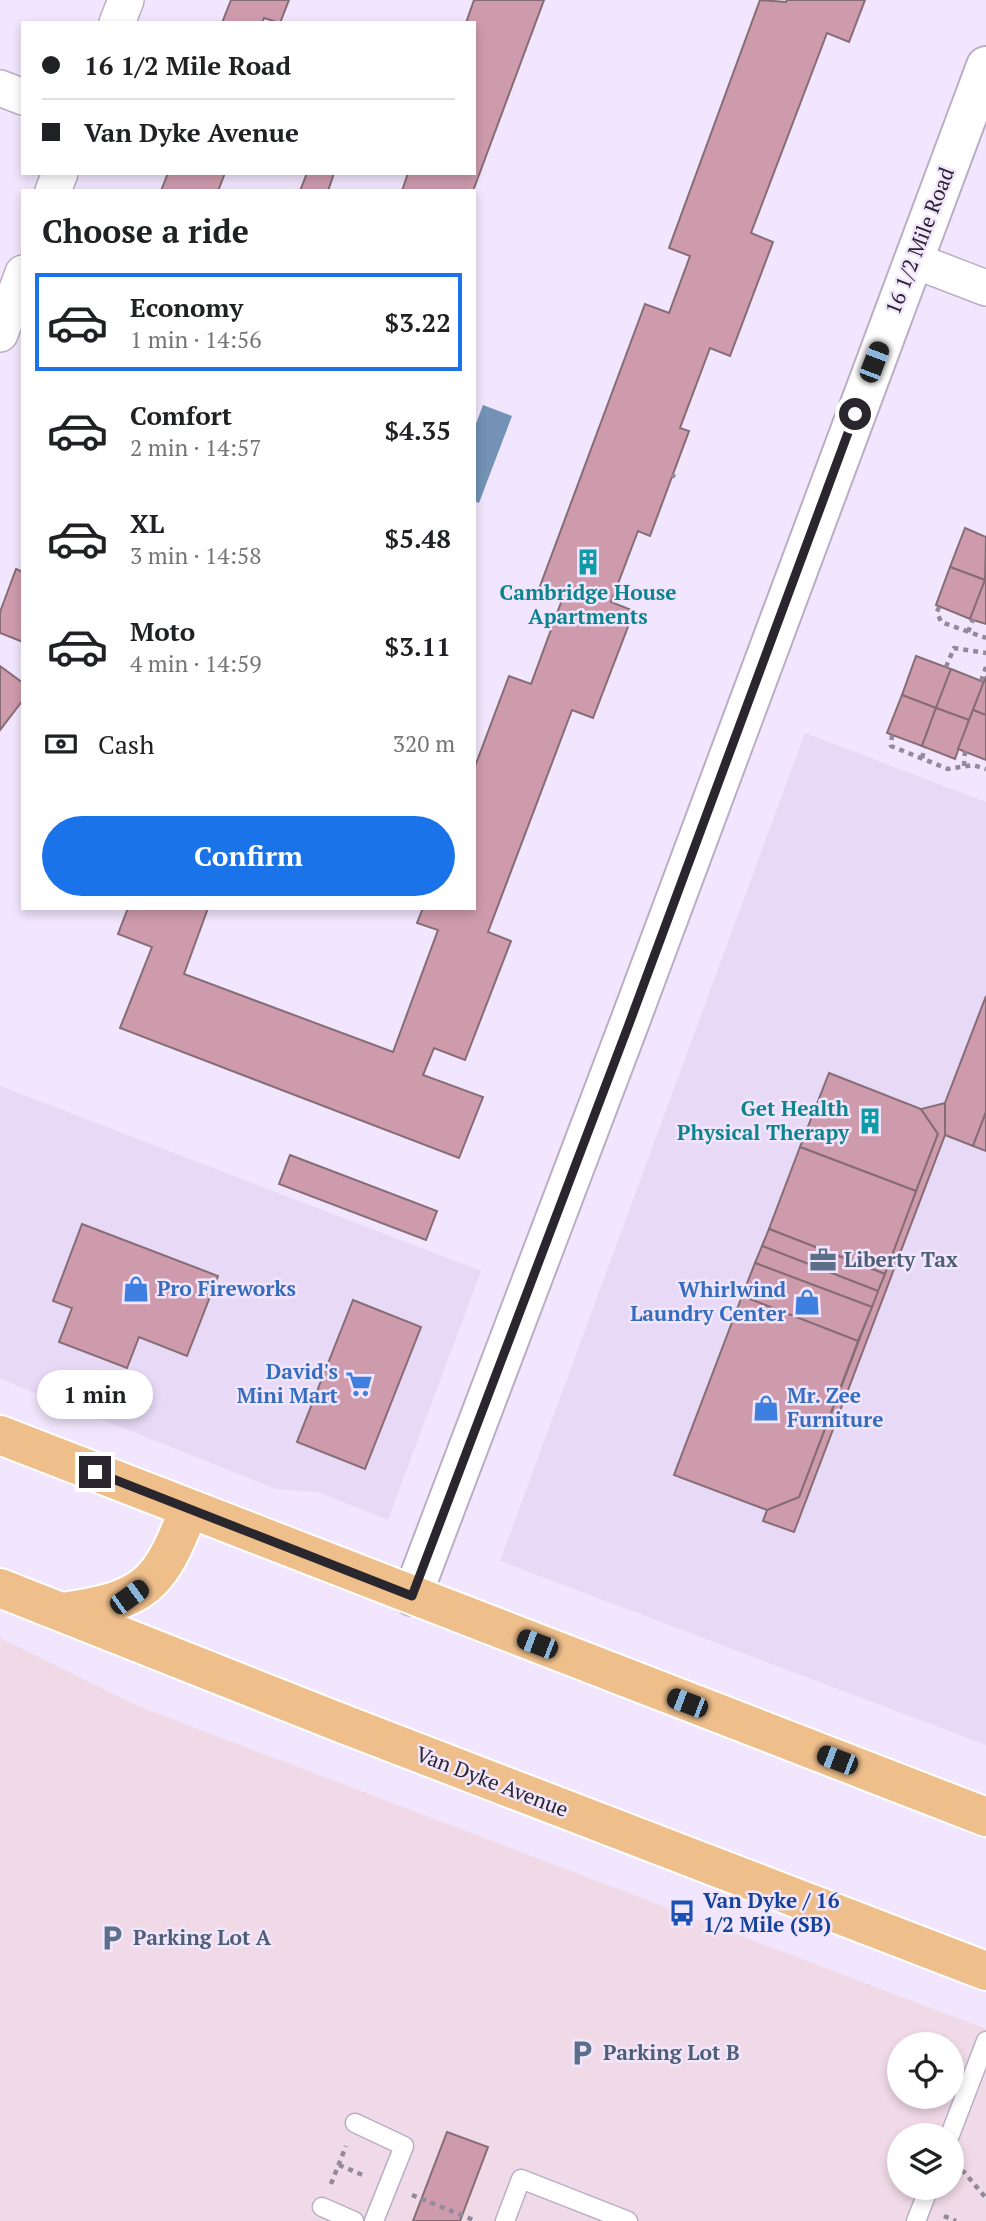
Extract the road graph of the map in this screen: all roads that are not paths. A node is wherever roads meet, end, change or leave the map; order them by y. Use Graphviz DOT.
graph roads {
  1 [pos="126,0"];
  2 [pos="118,21"];
  3 [pos="986,66"];
  4 [pos="0,88"];
  5 [pos="21,96"];
  6 [pos="913,260"];
  7 [pos="21,278"];
  8 [pos="986,288"];
  9 [pos="0,334"];
  10 [pos="0,1434"];
  11 [pos="190,1509"];
  12 [pos="0,1588"];
  13 [pos="412,1596"];
  14 [pos="62,1612"];
  15 [pos="986,1817"];
  16 [pos="986,1971"];
  17 [pos="986,2040"];
  18 [pos="355,2123"];
  19 [pos="955,2123"];
  20 [pos="924,2200"];
  21 [pos="322,2207"];
  22 [pos="355,2221"];
  23 [pos="374,2221"];
  24 [pos="505,2221"];
  25 [pos="628,2221"];
  26 [pos="916,2221"];
  1 -- 2 [label="street"];
  3 -- 6 [label="street, 16 1/2 Mile Road"];
  4 -- 5 [label="street"];
  6 -- 8 [label="street"];
  6 -- 13 [label="street, 16 1/2 Mile Road"];
  7 -- 9 [label="street"];
  10 -- 11 [label="main road"];
  11 -- 13 [label="main road"];
  11 -- 14 [label="main road"];
  12 -- 14 [label="main road, Van Dyke Avenue"];
  13 -- 15 [label="main road"];
  14 -- 16 [label="main road, Van Dyke Avenue"];
  17 -- 19 [label="lane"];
  18 -- 23 [label="lane"];
  20 -- 26 [label="lane"];
  21 -- 22 [label="lane"];
  24 -- 25 [label="lane"];
}
